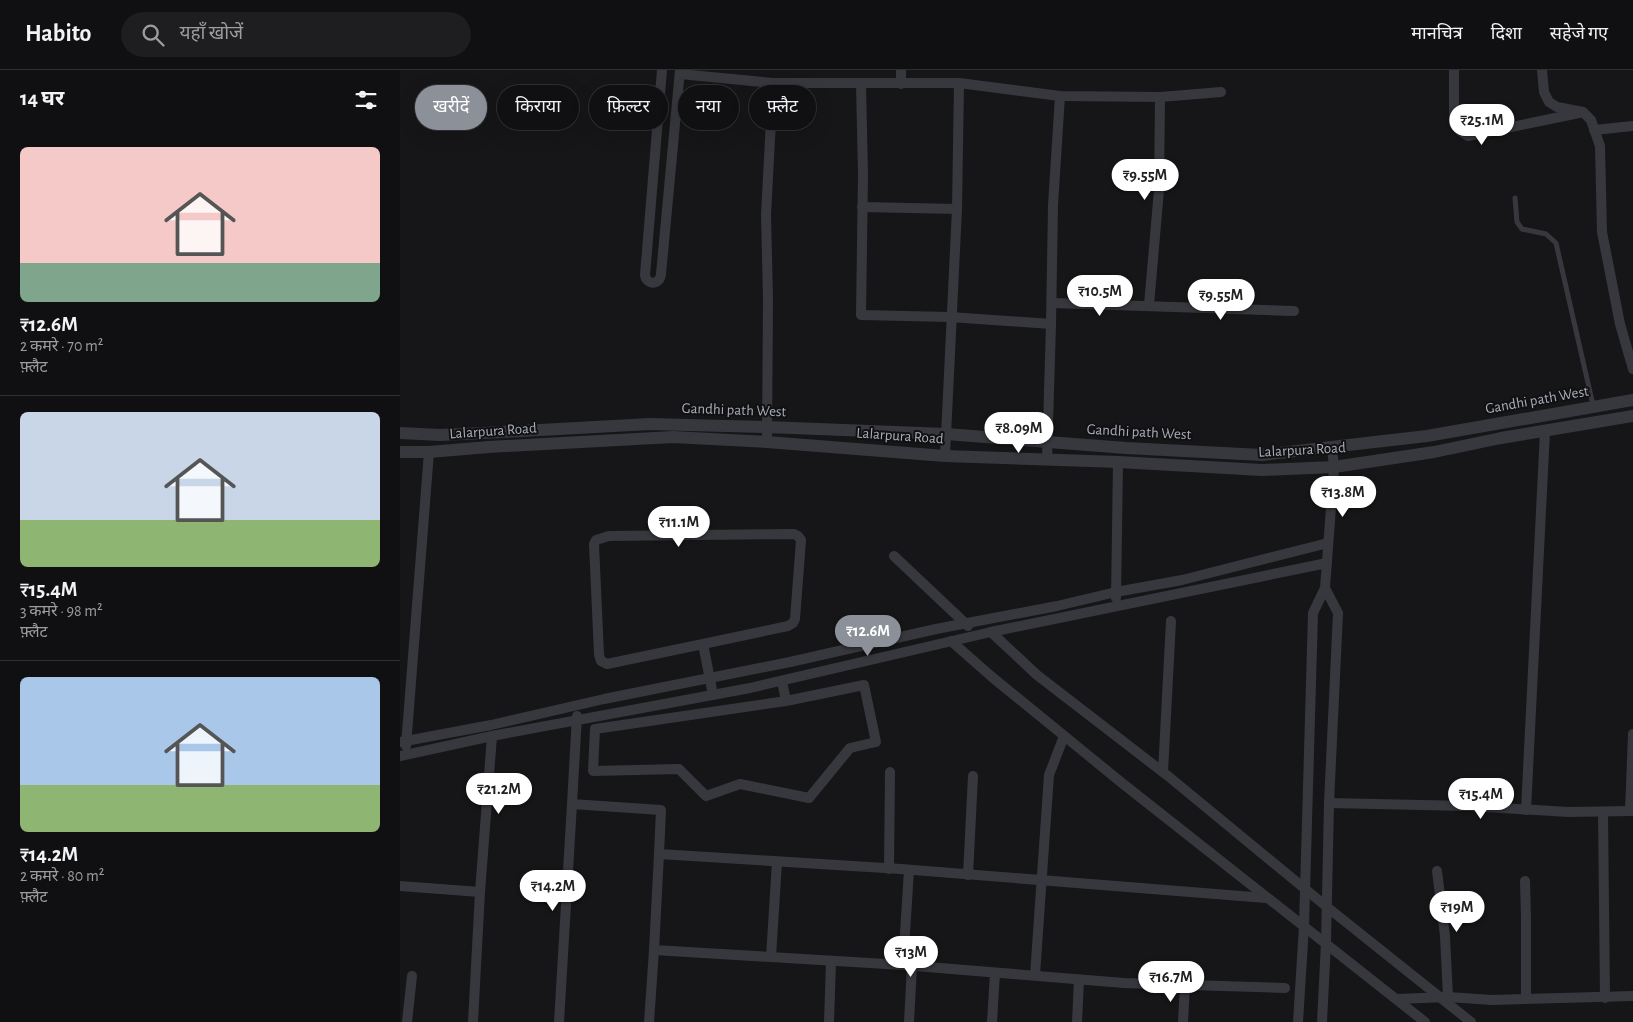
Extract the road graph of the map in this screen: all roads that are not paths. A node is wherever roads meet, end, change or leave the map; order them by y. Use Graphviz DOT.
graph roads {
  1 [pos="662,70"];
  2 [pos="901,70"];
  3 [pos="1454,70"];
  4 [pos="1542,70"];
  5 [pos="680,72"];
  6 [pos="772,83"];
  7 [pos="861,83"];
  8 [pos="959,83"];
  9 [pos="901,84"];
  10 [pos="660,85"];
  11 [pos="679,85"];
  12 [pos="1221,92"];
  13 [pos="1060,96"];
  14 [pos="1160,97"];
  15 [pos="678,99"];
  16 [pos="1583,112"];
  17 [pos="1633,126"];
  18 [pos="656,130"];
  19 [pos="1594,130"];
  20 [pos="1515,198"];
  21 [pos="862,207"];
  22 [pos="957,209"];
  23 [pos="1052,303"];
  24 [pos="1149,305"];
  25 [pos="1294,311"];
  26 [pos="950,318"];
  27 [pos="1052,324"];
  28 [pos="1633,369"];
  29 [pos="1633,400"];
  30 [pos="1593,406"];
  31 [pos="1633,416"];
  32 [pos="767,427"];
  33 [pos="1545,431"];
  34 [pos="400,433"];
  35 [pos="946,434"];
  36 [pos="767,442"];
  37 [pos="1048,442"];
  38 [pos="1332,448"];
  39 [pos="400,452"];
  40 [pos="430,452"];
  41 [pos="945,456"];
  42 [pos="1048,459"];
  43 [pos="1118,462"];
  44 [pos="1334,467"];
  45 [pos="1328,543"];
  46 [pos="894,556"];
  47 [pos="1327,562"];
  48 [pos="1325,588"];
  49 [pos="1116,592"];
  50 [pos="1115,607"];
  51 [pos="1171,621"];
  52 [pos="965,623"];
  53 [pos="991,632"];
  54 [pos="978,635"];
  55 [pos="951,641"];
  56 [pos="703,644"];
  57 [pos="860,646"];
  58 [pos="864,662"];
  59 [pos="766,666"];
  60 [pos="710,677"];
  61 [pos="782,681"];
  62 [pos="771,683"];
  63 [pos="714,695"];
  64 [pos="786,700"];
  65 [pos="576,705"];
  66 [pos="577,720"];
  67 [pos="1633,734"];
  68 [pos="492,736"];
  69 [pos="1064,736"];
  70 [pos="403,741"];
  71 [pos="403,755"];
  72 [pos="890,772"];
  73 [pos="1163,772"];
  74 [pos="973,776"];
  75 [pos="1329,803"];
  76 [pos="572,804"];
  77 [pos="1526,810"];
  78 [pos="1631,811"];
  79 [pos="1603,812"];
  80 [pos="659,854"];
  81 [pos="777,862"];
  82 [pos="889,869"];
  83 [pos="909,870"];
  84 [pos="1438,871"];
  85 [pos="968,875"];
  86 [pos="1041,880"];
  87 [pos="1525,881"];
  88 [pos="400,886"];
  89 [pos="1304,889"];
  90 [pos="480,892"];
  91 [pos="1266,898"];
  92 [pos="1327,907"];
  93 [pos="1304,926"];
  94 [pos="1326,943"];
  95 [pos="654,950"];
  96 [pos="771,957"];
  97 [pos="831,962"];
  98 [pos="908,965"];
  99 [pos="995,973"];
  100 [pos="412,976"];
  101 [pos="1035,976"];
  102 [pos="1079,980"];
  103 [pos="1185,985"];
  104 [pos="1286,988"];
  105 [pos="1633,996"];
  106 [pos="1443,997"];
  107 [pos="1605,998"];
  108 [pos="1397,999"];
  109 [pos="1526,999"];
  110 [pos="1416,1018"];
  111 [pos="407,1022"];
  112 [pos="473,1022"];
  113 [pos="559,1022"];
  114 [pos="649,1022"];
  115 [pos="829,1022"];
  116 [pos="910,1022"];
  117 [pos="992,1022"];
  118 [pos="1077,1022"];
  119 [pos="1183,1022"];
  120 [pos="1298,1022"];
  121 [pos="1322,1022"];
  122 [pos="1425,1022"];
  123 [pos="1470,1022"];
  1 -- 10 [label="street"];
  2 -- 9 [label="street"];
  3 -- 16 [label="street"];
  4 -- 16 [label="street"];
  5 -- 6 [label="street"];
  5 -- 11 [label="street"];
  6 -- 7 [label="street"];
  6 -- 32 [label="street"];
  7 -- 9 [label="street"];
  7 -- 21 [label="street"];
  8 -- 9 [label="street"];
  8 -- 13 [label="street"];
  8 -- 22 [label="street"];
  12 -- 14 [label="street"];
  13 -- 14 [label="street"];
  13 -- 23 [label="street"];
  14 -- 24 [label="street"];
  15 -- 18 [label="street"];
  16 -- 19 [label="street"];
  17 -- 19 [label="street"];
  19 -- 28 [label="street"];
  20 -- 30 [label="lane"];
  21 -- 22 [label="street"];
  21 -- 26 [label="street"];
  22 -- 26 [label="street"];
  23 -- 24 [label="street"];
  23 -- 27 [label="street"];
  24 -- 25 [label="street"];
  26 -- 27 [label="street"];
  26 -- 35 [label="street"];
  27 -- 37 [label="street"];
  29 -- 30 [label="street, Gandhi path West"];
  30 -- 38 [label="street, Gandhi path West"];
  31 -- 33 [label="street, Lalarpura Road"];
  32 -- 34 [label="street, Gandhi path West"];
  32 -- 35 [label="street, Gandhi path West"];
  32 -- 36 [label="street"];
  33 -- 44 [label="street, Lalarpura Road"];
  33 -- 77 [label="street"];
  35 -- 37 [label="street, Gandhi path West"];
  35 -- 41 [label="street"];
  36 -- 40 [label="street, Lalarpura Road"];
  36 -- 41 [label="street, Lalarpura Road"];
  37 -- 38 [label="street, Gandhi path West"];
  37 -- 42 [label="street"];
  38 -- 44 [label="street"];
  39 -- 40 [label="street, Lalarpura Road"];
  40 -- 70 [label="street"];
  41 -- 42 [label="street, Lalarpura Road"];
  42 -- 43 [label="street, Lalarpura Road"];
  43 -- 44 [label="street, Lalarpura Road"];
  43 -- 49 [label="street"];
  44 -- 45 [label="street"];
  45 -- 47 [label="street"];
  45 -- 49 [label="street"];
  46 -- 52 [label="street"];
  47 -- 48 [label="street"];
  47 -- 50 [label="street"];
  48 -- 75 [label="street"];
  48 -- 89 [label="street"];
  49 -- 50 [label="street"];
  49 -- 52 [label="street"];
  50 -- 53 [label="street"];
  51 -- 73 [label="street"];
  52 -- 54 [label="street"];
  52 -- 57 [label="street"];
  53 -- 54 [label="street"];
  53 -- 73 [label="street"];
  54 -- 55 [label="street"];
  55 -- 58 [label="street"];
  55 -- 69 [label="street"];
  56 -- 56 [label="street"];
  56 -- 60 [label="street"];
  57 -- 58 [label="street"];
  57 -- 59 [label="street"];
  58 -- 61 [label="street"];
  59 -- 60 [label="street"];
  59 -- 62 [label="street"];
  60 -- 63 [label="street"];
  60 -- 65 [label="street"];
  61 -- 62 [label="street"];
  61 -- 64 [label="street"];
  62 -- 63 [label="street"];
  63 -- 66 [label="street"];
  64 -- 64 [label="street"];
  65 -- 66 [label="street"];
  65 -- 70 [label="street"];
  66 -- 68 [label="street"];
  66 -- 76 [label="street"];
  67 -- 78 [label="street"];
  68 -- 71 [label="street"];
  68 -- 90 [label="street"];
  69 -- 86 [label="street"];
  69 -- 91 [label="street"];
  70 -- 71 [label="street"];
  72 -- 82 [label="street"];
  73 -- 89 [label="street"];
  74 -- 85 [label="street"];
  75 -- 77 [label="street"];
  75 -- 92 [label="street"];
  76 -- 80 [label="street"];
  76 -- 113 [label="street"];
  77 -- 79 [label="street"];
  78 -- 79 [label="street"];
  79 -- 107 [label="street"];
  80 -- 81 [label="street"];
  80 -- 95 [label="street"];
  81 -- 82 [label="street"];
  81 -- 96 [label="street"];
  82 -- 83 [label="street"];
  83 -- 85 [label="street"];
  83 -- 98 [label="street"];
  84 -- 106 [label="street"];
  85 -- 86 [label="street"];
  86 -- 91 [label="street"];
  86 -- 101 [label="street"];
  87 -- 109 [label="street"];
  88 -- 90 [label="street"];
  89 -- 92 [label="street"];
  89 -- 93 [label="street"];
  90 -- 112 [label="street"];
  91 -- 93 [label="street"];
  92 -- 94 [label="street"];
  92 -- 106 [label="street"];
  93 -- 94 [label="street"];
  93 -- 120 [label="street"];
  94 -- 108 [label="street"];
  94 -- 121 [label="street"];
  95 -- 96 [label="street"];
  95 -- 114 [label="street"];
  96 -- 97 [label="street"];
  97 -- 98 [label="street"];
  97 -- 115 [label="street"];
  98 -- 99 [label="street"];
  98 -- 116 [label="street"];
  99 -- 101 [label="street"];
  99 -- 117 [label="street"];
  100 -- 111 [label="street"];
  101 -- 102 [label="street"];
  102 -- 103 [label="street"];
  102 -- 118 [label="street"];
  103 -- 104 [label="street"];
  103 -- 119 [label="street"];
  105 -- 107 [label="street"];
  106 -- 108 [label="street"];
  106 -- 109 [label="street"];
  106 -- 123 [label="street"];
  107 -- 109 [label="street"];
  108 -- 110 [label="street"];
  110 -- 122 [label="street"];
}
